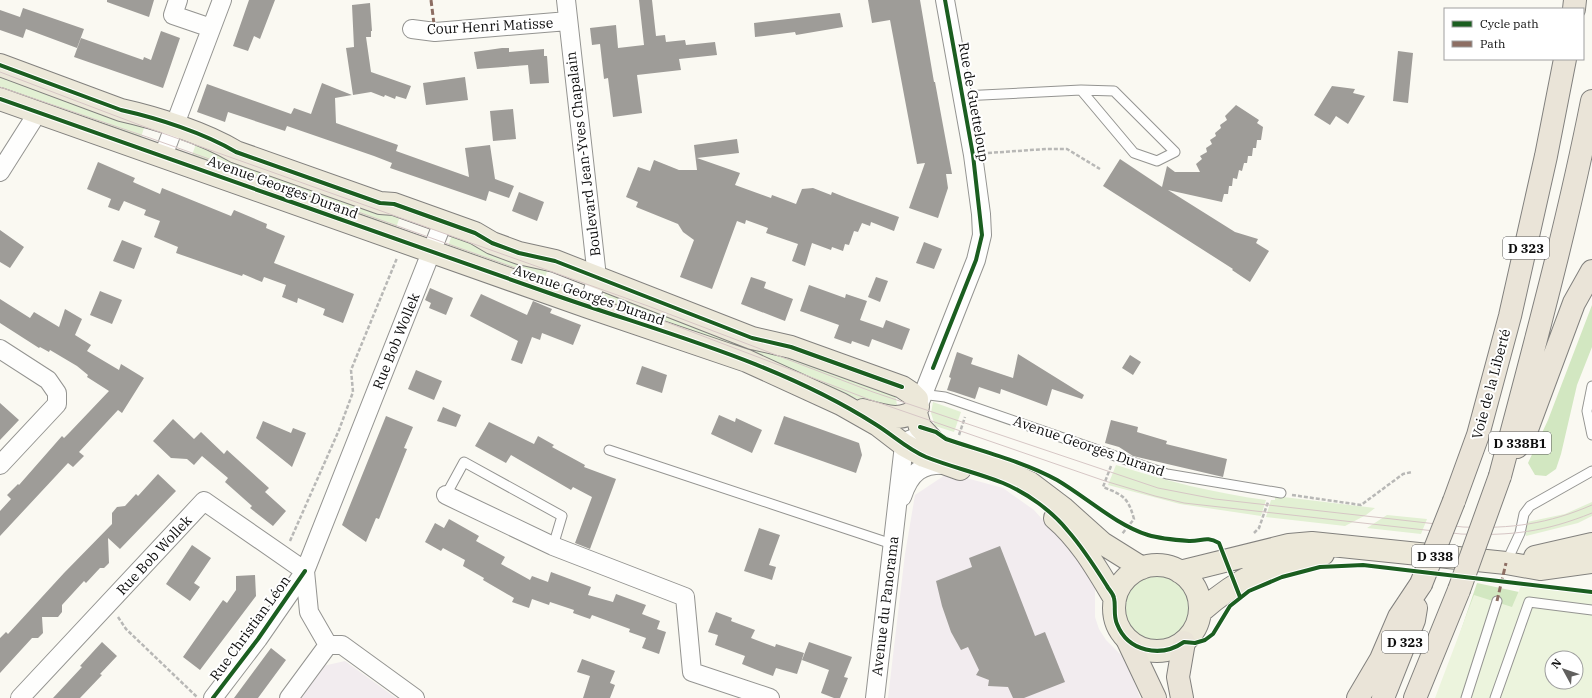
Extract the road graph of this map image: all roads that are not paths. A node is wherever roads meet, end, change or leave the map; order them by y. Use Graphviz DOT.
graph roads {
  1 [pos="178,0"];
  2 [pos="222,0"];
  3 [pos="566,0"];
  4 [pos="945,0"];
  5 [pos="568,22"];
  6 [pos="212,28"];
  7 [pos="412,29"];
  8 [pos="1565,60"];
  9 [pos="0,65"];
  10 [pos="1081,90"];
  11 [pos="962,96"];
  12 [pos="0,99"];
  13 [pos="1592,101"];
  14 [pos="38,112"];
  15 [pos="174,126"];
  16 [pos="164,156"];
  17 [pos="0,172"];
  18 [pos="443,222"];
  19 [pos="431,251"];
  20 [pos="1592,270"];
  21 [pos="597,277"];
  22 [pos="588,307"];
  23 [pos="0,349"];
  24 [pos="933,368"];
  25 [pos="1592,386"];
  26 [pos="902,387"];
  27 [pos="920,401"];
  28 [pos="841,404"];
  29 [pos="1592,435"];
  30 [pos="935,443"];
  31 [pos="904,445"];
  32 [pos="609,450"];
  33 [pos="0,465"];
  34 [pos="951,466"];
  35 [pos="1592,471"];
  36 [pos="1500,476"];
  37 [pos="1281,493"];
  38 [pos="446,495"];
  39 [pos="896,515"];
  40 [pos="892,544"];
  41 [pos="1592,544"];
  42 [pos="553,546"];
  43 [pos="1364,549"];
  44 [pos="1592,562"];
  45 [pos="1506,563"];
  46 [pos="1142,568"];
  47 [pos="305,571"];
  48 [pos="1180,572"];
  49 [pos="1421,584"];
  50 [pos="1115,599"];
  51 [pos="1497,601"];
  52 [pos="1592,610"];
  53 [pos="1200,612"];
  54 [pos="1128,640"];
  55 [pos="1184,642"];
  56 [pos="328,645"];
  57 [pos="20,698"];
  58 [pos="213,698"];
  59 [pos="289,698"];
  60 [pos="415,698"];
  61 [pos="770,698"];
  62 [pos="875,698"];
  63 [pos="1155,698"];
  64 [pos="1182,698"];
  65 [pos="1358,698"];
  66 [pos="1383,698"];
  67 [pos="1415,698"];
  68 [pos="1466,698"];
  69 [pos="1495,698"];
  1 -- 6 [label="street"];
  2 -- 6 [label="street"];
  3 -- 5 [label="street, Boulevard Jean-Yves Chapalain"];
  4 -- 11 [label="street, Rue de Guetteloup"];
  5 -- 7 [label="street, Cour Henri Matisse"];
  5 -- 21 [label="street, Boulevard Jean-Yves Chapalain"];
  6 -- 15 [label="street"];
  8 -- 49 [label="highway, Voie de la Liberté / D 323, bridge"];
  9 -- 15 [label="main road, Avenue Georges Durand"];
  10 -- 10 [label="lane"];
  10 -- 11 [label="lane"];
  11 -- 24 [label="street, Rue de Guetteloup"];
  12 -- 14 [label="main road, Avenue Georges Durand"];
  13 -- 36 [label="highway, D 323"];
  14 -- 16 [label="main road, Avenue Georges Durand"];
  14 -- 17 [label="street"];
  15 -- 16 [label="street"];
  15 -- 18 [label="main road, Avenue Georges Durand"];
  16 -- 19 [label="main road, Avenue Georges Durand"];
  18 -- 19 [label="street, Rue Bob Wollek"];
  18 -- 21 [label="main road, Avenue Georges Durand"];
  19 -- 22 [label="main road, Avenue Georges Durand"];
  19 -- 47 [label="street, Rue Bob Wollek"];
  20 -- 36 [label="highway, D 338B1"];
  21 -- 22 [label="street, Boulevard Jean-Yves Chapalain"];
  21 -- 26 [label="main road, Avenue Georges Durand"];
  22 -- 28 [label="main road, Avenue Georges Durand"];
  23 -- 33 [label="street"];
  24 -- 26 [label="street, Rue de Guetteloup"];
  24 -- 27 [label="street, Rue de Guetteloup"];
  25 -- 29 [label="lane"];
  26 -- 27 [label="main road, Avenue Georges Durand"];
  27 -- 28 [label="main road"];
  27 -- 30 [label="main road, Avenue Georges Durand"];
  27 -- 37 [label="lane, Avenue Georges Durand"];
  28 -- 31 [label="main road, Avenue Georges Durand"];
  30 -- 31 [label="street"];
  30 -- 46 [label="main road, Avenue Georges Durand"];
  31 -- 34 [label="main road, Avenue Georges Durand"];
  31 -- 39 [label="street, Avenue du Panorama"];
  32 -- 40 [label="lane"];
  34 -- 39 [label="street, Avenue du Panorama"];
  34 -- 50 [label="main road, Avenue Georges Durand"];
  35 -- 45 [label="lane"];
  36 -- 67 [label="highway, D 323, bridge"];
  38 -- 42 [label="street"];
  38 -- 42 [label="lane"];
  39 -- 40 [label="street, Avenue du Panorama"];
  40 -- 62 [label="street, Avenue du Panorama"];
  41 -- 45 [label="main road, D 338"];
  42 -- 61 [label="street"];
  43 -- 45 [label="main road, D 338"];
  43 -- 48 [label="main road, D 338"];
  43 -- 53 [label="main road, D 338"];
  44 -- 45 [label="main road, D 338"];
  46 -- 48 [label="main road"];
  46 -- 50 [label="main road"];
  47 -- 56 [label="street, Rue Bob Wollek"];
  47 -- 57 [label="street, Rue Bob Wollek"];
  47 -- 58 [label="street, Rue Christian Léon"];
  48 -- 53 [label="main road"];
  49 -- 65 [label="highway"];
  49 -- 66 [label="highway, Voie de la Liberté / D 323"];
  50 -- 54 [label="main road"];
  51 -- 68 [label="lane"];
  52 -- 69 [label="lane"];
  53 -- 55 [label="main road"];
  54 -- 55 [label="main road"];
  54 -- 63 [label="highway"];
  55 -- 64 [label="highway"];
  56 -- 59 [label="street"];
  56 -- 60 [label="street"];
}
